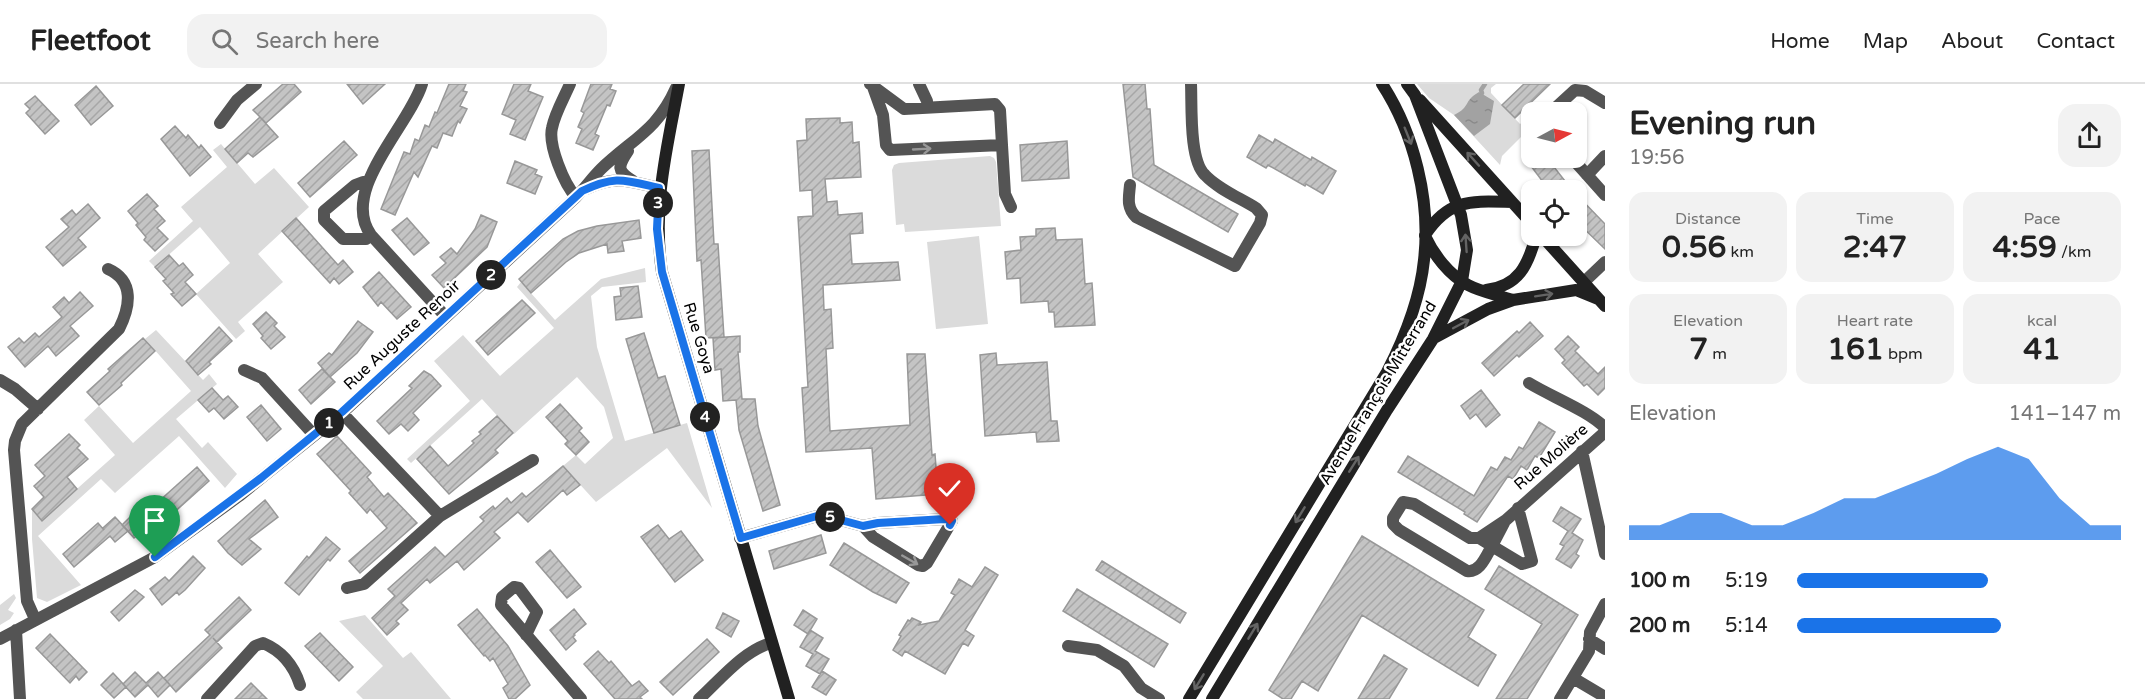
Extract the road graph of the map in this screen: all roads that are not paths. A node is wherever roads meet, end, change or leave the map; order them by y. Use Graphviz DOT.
graph roads {
  1 [pos="256,84"];
  2 [pos="422,84"];
  3 [pos="570,84"];
  4 [pos="679,84"];
  5 [pos="919,84"];
  6 [pos="1191,84"];
  7 [pos="1382,84"];
  8 [pos="1407,84"];
  9 [pos="871,86"];
  10 [pos="1415,95"];
  11 [pos="1562,102"];
  12 [pos="1605,103"];
  13 [pos="927,107"];
  14 [pos="220,123"];
  15 [pos="650,129"];
  16 [pos="669,137"];
  17 [pos="636,140"];
  18 [pos="1002,145"];
  19 [pos="1605,156"];
  20 [pos="1581,168"];
  21 [pos="1587,175"];
  22 [pos="635,182"];
  23 [pos="368,183"];
  24 [pos="1130,184"];
  25 [pos="659,188"];
  26 [pos="579,194"];
  27 [pos="1605,195"];
  28 [pos="1512,202"];
  29 [pos="1458,204"];
  30 [pos="1011,207"];
  31 [pos="1521,212"];
  32 [pos="371,235"];
  33 [pos="1425,235"];
  34 [pos="1532,246"];
  35 [pos="1550,246"];
  36 [pos="1605,262"];
  37 [pos="108,269"];
  38 [pos="1462,281"];
  39 [pos="1508,283"];
  40 [pos="1580,286"];
  41 [pos="1484,290"];
  42 [pos="1499,295"];
  43 [pos="1512,300"];
  44 [pos="1602,303"];
  45 [pos="1488,309"];
  46 [pos="446,317"];
  47 [pos="1433,339"];
  48 [pos="244,370"];
  49 [pos="0,380"];
  50 [pos="1529,383"];
  51 [pos="38,409"];
  52 [pos="342,412"];
  53 [pos="1605,430"];
  54 [pos="314,435"];
  55 [pos="1582,451"];
  56 [pos="533,460"];
  57 [pos="1518,508"];
  58 [pos="440,516"];
  59 [pos="1506,520"];
  60 [pos="863,526"];
  61 [pos="741,538"];
  62 [pos="1479,538"];
  63 [pos="1492,546"];
  64 [pos="1605,554"];
  65 [pos="347,588"];
  66 [pos="1605,604"];
  67 [pos="35,619"];
  68 [pos="16,630"];
  69 [pos="526,635"];
  70 [pos="0,639"];
  71 [pos="1589,639"];
  72 [pos="771,643"];
  73 [pos="1068,646"];
  74 [pos="1605,649"];
  75 [pos="1573,678"];
  76 [pos="300,685"];
  77 [pos="1605,697"];
  78 [pos="20,699"];
  79 [pos="207,699"];
  80 [pos="581,699"];
  81 [pos="699,699"];
  82 [pos="789,699"];
  83 [pos="1159,699"];
  84 [pos="1189,699"];
  85 [pos="1212,699"];
  86 [pos="1560,699"];
  1 -- 14 [label="street"];
  2 -- 23 [label="street"];
  3 -- 26 [label="street"];
  4 -- 15 [label="street"];
  4 -- 16 [label="street, Rue Goya"];
  5 -- 13 [label="street"];
  6 -- 24 [label="street"];
  7 -- 33 [label="street, Avenue François Mitterrand, one-way"];
  8 -- 10 [label="street, Avenue François Mitterrand"];
  9 -- 13 [label="street"];
  9 -- 18 [label="street, one-way"];
  28 -- 10 [label="street, one-way"];
  10 -- 29 [label="street, Avenue François Mitterrand"];
  11 -- 12 [label="street"];
  13 -- 18 [label="street"];
  15 -- 16 [label="street"];
  15 -- 17 [label="street"];
  16 -- 25 [label="street, Rue Goya"];
  17 -- 22 [label="street"];
  17 -- 26 [label="street"];
  18 -- 30 [label="street"];
  19 -- 21 [label="street"];
  20 -- 21 [label="street"];
  21 -- 27 [label="street"];
  22 -- 25 [label="street"];
  22 -- 26 [label="street"];
  23 -- 32 [label="street"];
  23 -- 32 [label="street"];
  25 -- 61 [label="street, Rue Goya"];
  26 -- 46 [label="street, Rue Auguste Renoir"];
  28 -- 29 [label="street"];
  28 -- 31 [label="street"];
  29 -- 33 [label="street"];
  38 -- 29 [label="street, Avenue François Mitterrand, one-way"];
  32 -- 46 [label="street"];
  33 -- 38 [label="street"];
  33 -- 84 [label="street, Avenue François Mitterrand, one-way"];
  34 -- 39 [label="street"];
  35 -- 40 [label="street"];
  36 -- 40 [label="street"];
  37 -- 51 [label="street"];
  38 -- 41 [label="street"];
  38 -- 47 [label="street, Avenue François Mitterrand"];
  39 -- 41 [label="street"];
  39 -- 42 [label="street"];
  43 -- 40 [label="street, one-way"];
  40 -- 44 [label="street"];
  41 -- 42 [label="street"];
  42 -- 43 [label="street"];
  42 -- 45 [label="street"];
  43 -- 45 [label="street"];
  47 -- 45 [label="street, one-way"];
  46 -- 52 [label="street, Rue Auguste Renoir"];
  85 -- 47 [label="street, Avenue François Mitterrand, one-way"];
  48 -- 54 [label="street"];
  49 -- 51 [label="street"];
  50 -- 53 [label="street"];
  51 -- 67 [label="street"];
  52 -- 54 [label="street, Rue Auguste Renoir"];
  52 -- 58 [label="street"];
  53 -- 55 [label="street, Rue Molière"];
  54 -- 67 [label="street, Rue Auguste Renoir"];
  55 -- 57 [label="street, Rue Molière"];
  55 -- 64 [label="street"];
  56 -- 58 [label="street"];
  57 -- 59 [label="street, Rue Molière"];
  57 -- 63 [label="street, Rue Molière"];
  58 -- 65 [label="street"];
  59 -- 62 [label="street, Rue Molière"];
  59 -- 63 [label="street, Rue Molière"];
  60 -- 60 [label="street, one-way"];
  60 -- 61 [label="street"];
  61 -- 72 [label="street, Rue Goya"];
  62 -- 63 [label="street, Rue Molière"];
  62 -- 63 [label="street, Rue Molière"];
  66 -- 71 [label="street"];
  67 -- 68 [label="street, Rue Auguste Renoir"];
  68 -- 70 [label="street, Rue Auguste Renoir"];
  68 -- 78 [label="street"];
  69 -- 80 [label="street"];
  71 -- 74 [label="street"];
  71 -- 75 [label="street"];
  72 -- 81 [label="street"];
  72 -- 82 [label="street, Rue Goya"];
  73 -- 83 [label="street"];
  75 -- 77 [label="street"];
  75 -- 86 [label="street"];
  76 -- 79 [label="street"];
}
